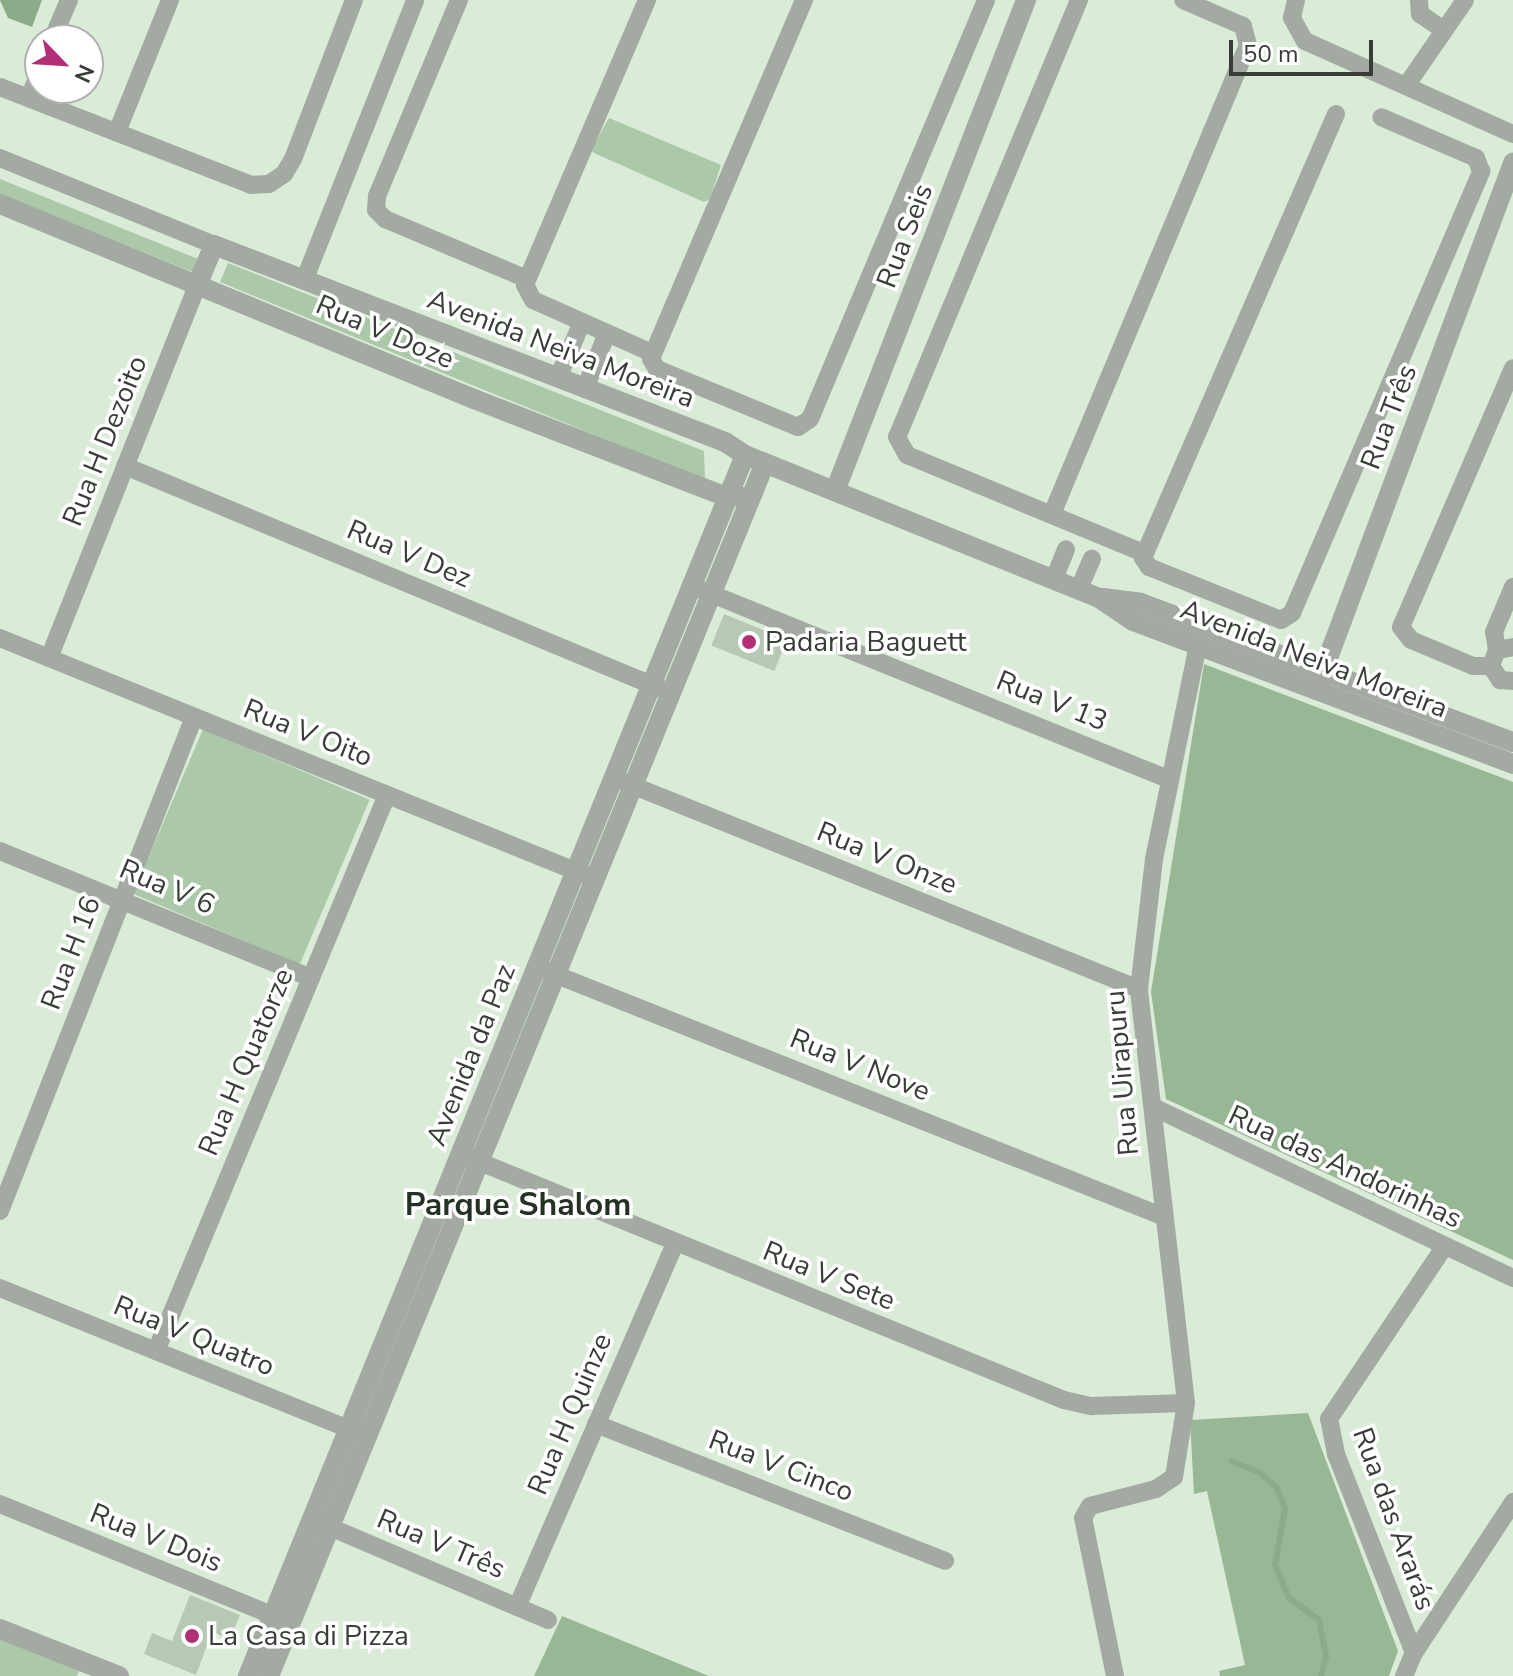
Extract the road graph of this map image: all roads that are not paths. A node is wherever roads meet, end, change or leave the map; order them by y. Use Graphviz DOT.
graph roads {
  1 [pos="69,0"];
  2 [pos="170,0"];
  3 [pos="354,0"];
  4 [pos="415,0"];
  5 [pos="459,0"];
  6 [pos="647,0"];
  7 [pos="804,0"];
  8 [pos="986,0"];
  9 [pos="1026,0"];
  10 [pos="1079,0"];
  11 [pos="1183,0"];
  12 [pos="1296,0"];
  13 [pos="1465,0"];
  14 [pos="1418,3"];
  15 [pos="59,24"];
  16 [pos="1444,30"];
  17 [pos="1406,86"];
  18 [pos="0,87"];
  19 [pos="24,96"];
  20 [pos="45,104"];
  21 [pos="1336,114"];
  22 [pos="1381,117"];
  23 [pos="117,132"];
  24 [pos="1513,134"];
  25 [pos="0,158"];
  26 [pos="1513,163"];
  27 [pos="0,204"];
  28 [pos="214,245"];
  29 [pos="527,279"];
  30 [pos="304,281"];
  31 [pos="198,283"];
  32 [pos="582,322"];
  33 [pos="607,333"];
  34 [pos="652,353"];
  35 [pos="1513,368"];
  36 [pos="558,378"];
  37 [pos="585,389"];
  38 [pos="745,455"];
  39 [pos="765,463"];
  40 [pos="125,466"];
  41 [pos="835,491"];
  42 [pos="752,495"];
  43 [pos="727,497"];
  44 [pos="1052,514"];
  45 [pos="1066,549"];
  46 [pos="1144,553"];
  47 [pos="1092,559"];
  48 [pos="1054,579"];
  49 [pos="1513,587"];
  50 [pos="1079,589"];
  51 [pos="702,590"];
  52 [pos="1099,598"];
  53 [pos="0,638"];
  54 [pos="1198,645"];
  55 [pos="1500,655"];
  56 [pos="49,658"];
  57 [pos="1324,670"];
  58 [pos="1513,681"];
  59 [pos="661,689"];
  60 [pos="1316,690"];
  61 [pos="194,717"];
  62 [pos="1511,752"];
  63 [pos="1168,779"];
  64 [pos="623,782"];
  65 [pos="387,795"];
  66 [pos="0,851"];
  67 [pos="585,876"];
  68 [pos="123,898"];
  69 [pos="546,971"];
  70 [pos="311,978"];
  71 [pos="1139,989"];
  72 [pos="1153,1107"];
  73 [pos="470,1158"];
  74 [pos="0,1211"];
  75 [pos="1162,1216"];
  76 [pos="675,1243"];
  77 [pos="1445,1246"];
  78 [pos="1513,1278"];
  79 [pos="0,1288"];
  80 [pos="156,1351"];
  81 [pos="1186,1403"];
  82 [pos="596,1424"];
  83 [pos="357,1433"];
  84 [pos="1513,1502"];
  85 [pos="0,1504"];
  86 [pos="321,1523"];
  87 [pos="945,1561"];
  88 [pos="517,1607"];
  89 [pos="282,1619"];
  90 [pos="548,1620"];
  91 [pos="0,1629"];
  92 [pos="1414,1653"];
  93 [pos="119,1676"];
  94 [pos="248,1676"];
  95 [pos="269,1676"];
  96 [pos="1115,1676"];
  97 [pos="1404,1676"];
  1 -- 15 [label="street"];
  2 -- 23 [label="street"];
  3 -- 23 [label="street"];
  4 -- 30 [label="street"];
  5 -- 29 [label="street"];
  6 -- 29 [label="street"];
  7 -- 34 [label="street"];
  8 -- 34 [label="street"];
  9 -- 41 [label="street, Rua Seis"];
  10 -- 44 [label="street"];
  11 -- 44 [label="street"];
  12 -- 17 [label="street"];
  13 -- 16 [label="street"];
  14 -- 16 [label="street"];
  16 -- 17 [label="street"];
  17 -- 24 [label="street"];
  18 -- 19 [label="street"];
  20 -- 23 [label="street"];
  21 -- 46 [label="street"];
  22 -- 46 [label="street"];
  25 -- 28 [label="street, Avenida Neiva Moreira"];
  26 -- 57 [label="street, Rua Três"];
  27 -- 31 [label="street, Rua V Doze"];
  28 -- 30 [label="street, Avenida Neiva Moreira"];
  28 -- 31 [label="street, Rua H Dezoito"];
  29 -- 32 [label="street"];
  30 -- 36 [label="street, Avenida Neiva Moreira"];
  31 -- 40 [label="street, Rua H Dezoito"];
  31 -- 43 [label="street, Rua V Doze"];
  32 -- 33 [label="street"];
  32 -- 36 [label="street"];
  33 -- 34 [label="street"];
  33 -- 37 [label="street"];
  35 -- 55 [label="street"];
  36 -- 37 [label="street, Avenida Neiva Moreira"];
  37 -- 38 [label="street, Avenida Neiva Moreira"];
  38 -- 39 [label="street, Avenida Neiva Moreira"];
  38 -- 43 [label="street, Avenida da Paz"];
  39 -- 41 [label="street, Avenida Neiva Moreira"];
  39 -- 42 [label="street, Avenida da Paz"];
  40 -- 56 [label="street, Rua H Dezoito"];
  40 -- 59 [label="street, Rua V Dez"];
  41 -- 48 [label="street, Avenida Neiva Moreira"];
  42 -- 43 [label="street, Rua V Doze"];
  42 -- 51 [label="street, Avenida da Paz"];
  43 -- 51 [label="street, Avenida da Paz"];
  44 -- 46 [label="street"];
  45 -- 48 [label="street"];
  47 -- 50 [label="street"];
  48 -- 50 [label="street, Avenida Neiva Moreira"];
  49 -- 55 [label="street"];
  50 -- 52 [label="street, Avenida Neiva Moreira"];
  51 -- 59 [label="street, Avenida da Paz"];
  51 -- 63 [label="street, Rua V 13"];
  52 -- 54 [label="street, Avenida Neiva Moreira"];
  52 -- 57 [label="street, Avenida Neiva Moreira"];
  53 -- 56 [label="street, Rua V Oito"];
  54 -- 60 [label="street, Avenida Neiva Moreira"];
  54 -- 63 [label="street, Rua Uirapuru"];
  55 -- 58 [label="street"];
  56 -- 61 [label="street, Rua V Oito"];
  57 -- 60 [label="street, Rua Três"];
  57 -- 62 [label="street, Avenida Neiva Moreira"];
  59 -- 64 [label="street, Avenida da Paz"];
  60 -- 62 [label="street, Avenida Neiva Moreira"];
  61 -- 65 [label="street, Rua V Oito"];
  61 -- 68 [label="street, Rua H 16"];
  63 -- 71 [label="street, Rua Uirapuru"];
  64 -- 67 [label="street, Avenida da Paz"];
  64 -- 71 [label="street, Rua V Onze"];
  65 -- 67 [label="street, Rua V Oito"];
  65 -- 70 [label="street, Rua H Quatorze"];
  66 -- 68 [label="street, Rua V 6"];
  67 -- 69 [label="street, Avenida da Paz"];
  68 -- 70 [label="street, Rua V 6"];
  68 -- 74 [label="street, Rua H 16"];
  69 -- 73 [label="street, Avenida da Paz"];
  69 -- 75 [label="street, Rua V Nove"];
  70 -- 80 [label="street, Rua H Quatorze"];
  71 -- 72 [label="street, Rua Uirapuru"];
  72 -- 75 [label="street, Rua Uirapuru"];
  72 -- 77 [label="street, Rua das Andorinhas"];
  73 -- 76 [label="street, Rua V Sete"];
  73 -- 83 [label="street, Avenida da Paz"];
  75 -- 81 [label="street, Rua Uirapuru"];
  76 -- 81 [label="street, Rua V Sete"];
  76 -- 82 [label="street, Rua H Quinze"];
  77 -- 78 [label="street, Rua das Andorinhas"];
  77 -- 92 [label="street, Rua das Ararás"];
  79 -- 80 [label="street, Rua V Quatro"];
  80 -- 83 [label="street, Rua V Quatro"];
  81 -- 96 [label="street, Rua Uirapuru"];
  82 -- 87 [label="street, Rua V Cinco"];
  82 -- 88 [label="street, Rua H Quinze"];
  83 -- 86 [label="street, Avenida da Paz"];
  84 -- 92 [label="street"];
  85 -- 89 [label="street, Rua V Dois"];
  86 -- 88 [label="street, Rua V Três"];
  86 -- 89 [label="street, Avenida da Paz"];
  88 -- 90 [label="street, Rua V Três"];
  89 -- 94 [label="street, Avenida da Paz"];
  89 -- 95 [label="street, Avenida da Paz"];
  91 -- 93 [label="street"];
  92 -- 97 [label="street"];
}
